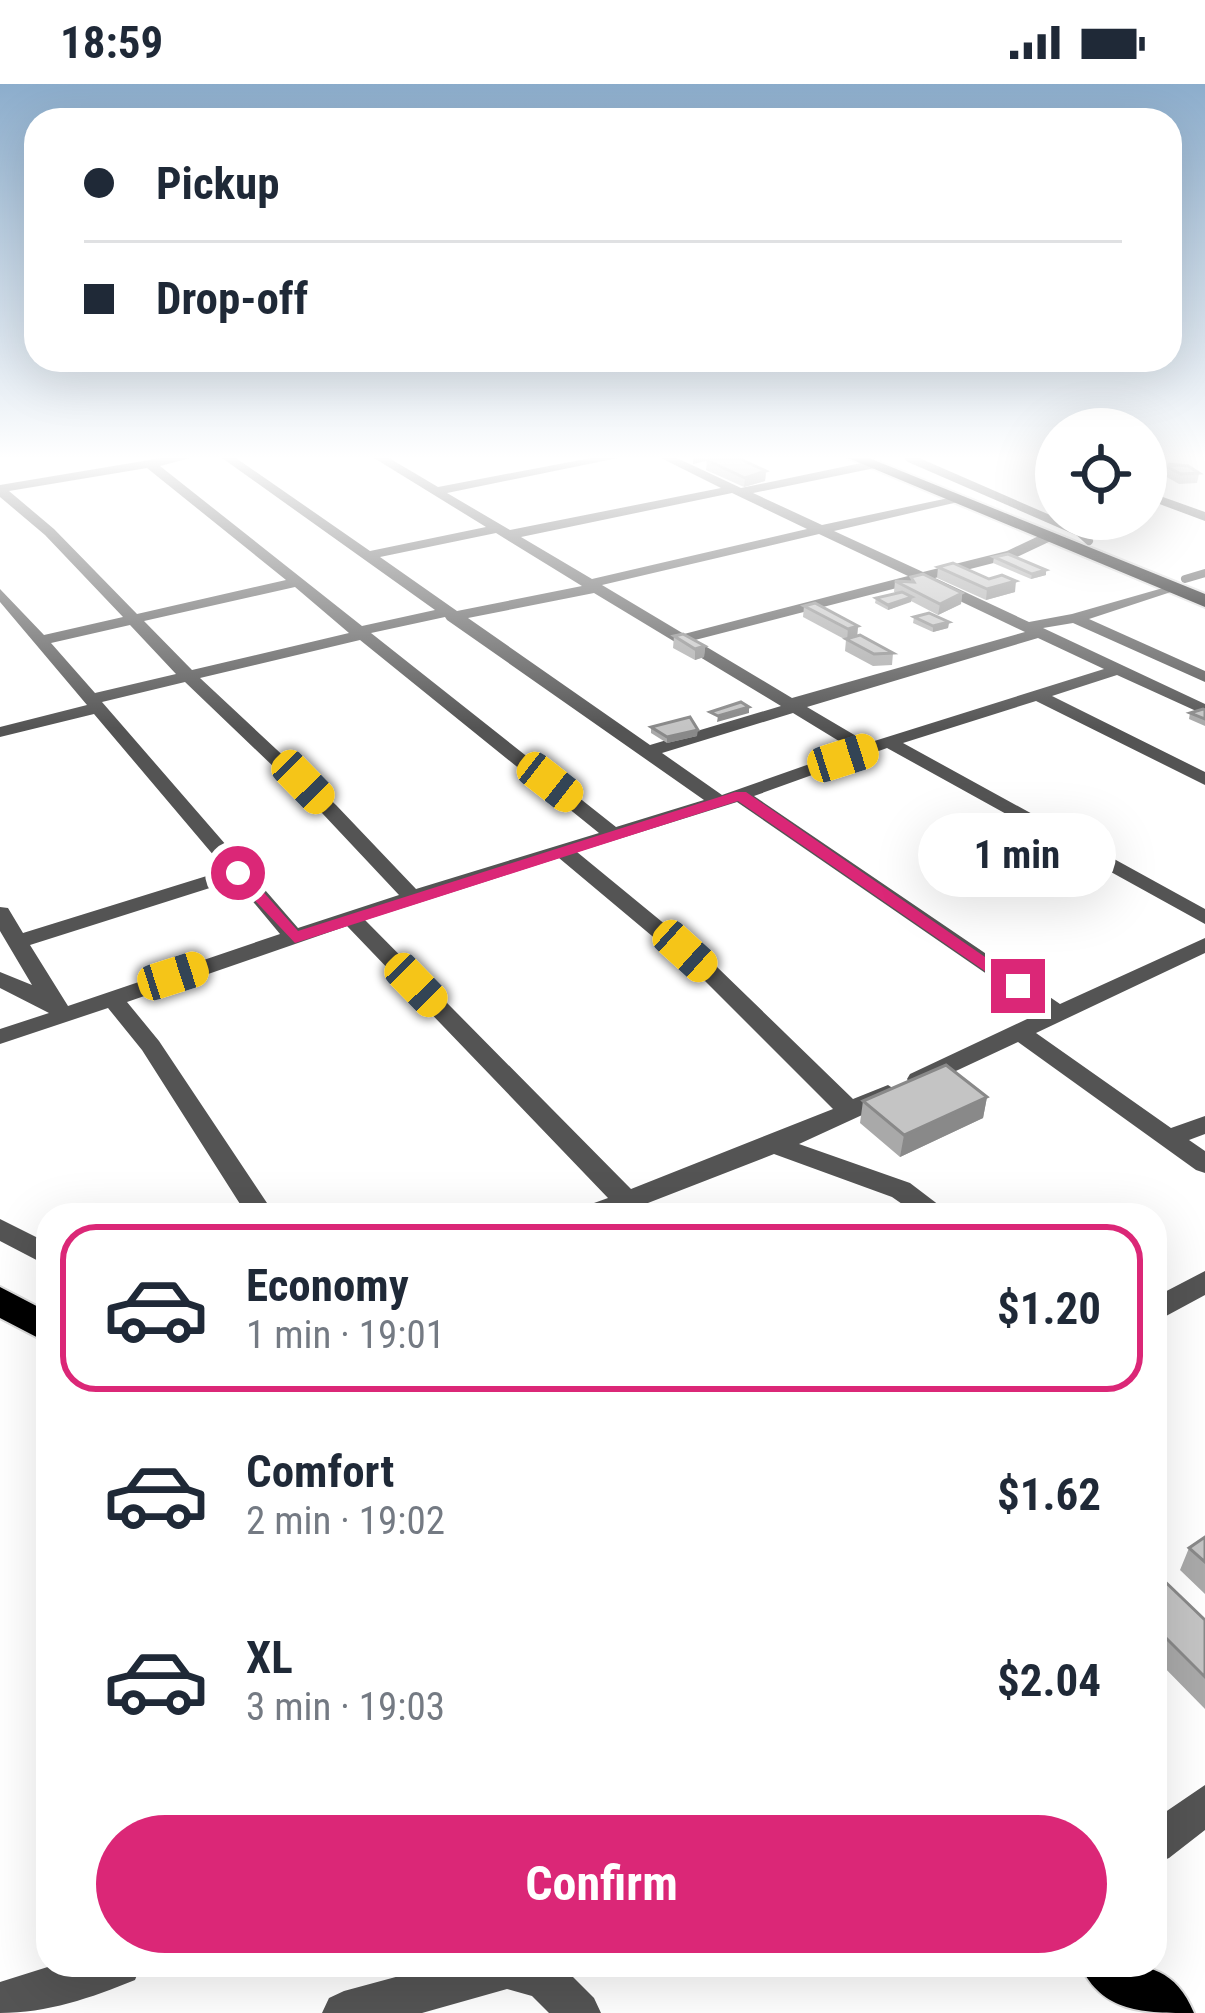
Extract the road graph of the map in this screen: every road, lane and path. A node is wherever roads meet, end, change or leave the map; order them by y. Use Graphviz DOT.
graph roads {
  1 [pos="65,548"];
  2 [pos="251,548"];
  3 [pos="355,548"];
  4 [pos="412,548"];
  5 [pos="529,548"];
  6 [pos="745,548"];
  7 [pos="857,548"];
  8 [pos="1025,548"];
  9 [pos="1079,548"];
  10 [pos="1105,548"];
  11 [pos="366,556"];
  12 [pos="1205,573"];
  13 [pos="922,578"];
  14 [pos="293,583"];
  15 [pos="1178,583"];
  16 [pos="592,586"];
  17 [pos="1205,587"];
  18 [pos="0,593"];
  19 [pos="1205,601"];
  20 [pos="449,614"];
  21 [pos="1075,618"];
  22 [pos="133,620"];
  23 [pos="1031,630"];
  24 [pos="357,634"];
  25 [pos="682,639"];
  26 [pos="42,640"];
  27 [pos="1117,670"];
  28 [pos="188,675"];
  29 [pos="1205,681"];
  30 [pos="1171,695"];
  31 [pos="1041,697"];
  32 [pos="96,703"];
  33 [pos="796,705"];
  34 [pos="1205,710"];
  35 [pos="0,732"];
  36 [pos="889,742"];
  37 [pos="867,750"];
  38 [pos="647,752"];
  39 [pos="1205,779"];
  40 [pos="740,795"];
  41 [pos="717,800"];
  42 [pos="614,835"];
  43 [pos="563,851"];
  44 [pos="238,873"];
  45 [pos="412,897"];
  46 [pos="0,913"];
  47 [pos="351,918"];
  48 [pos="1205,918"];
  49 [pos="295,938"];
  50 [pos="16,942"];
  51 [pos="1205,945"];
  52 [pos="0,979"];
  53 [pos="112,998"];
  54 [pos="57,1009"];
  55 [pos="1057,1012"];
  56 [pos="1018,1031"];
  57 [pos="0,1036"];
  58 [pos="850,1111"];
  59 [pos="1205,1124"];
  60 [pos="1169,1139"];
  61 [pos="774,1144"];
  62 [pos="1205,1164"];
  63 [pos="625,1199"];
  64 [pos="253,1203"];
  65 [pos="616,1203"];
  66 [pos="920,1203"];
  67 [pos="0,1228"];
  68 [pos="36,1249"];
  69 [pos="1205,1282"];
  70 [pos="0,1301"];
  71 [pos="1167,1304"];
  72 [pos="36,1322"];
  73 [pos="1205,1805"];
  74 [pos="1167,1835"];
  75 [pos="83,1977"];
  76 [pos="474,1977"];
  77 [pos="540,1977"];
  78 [pos="1121,1977"];
  79 [pos="0,2004"];
  80 [pos="344,2013"];
  81 [pos="579,2013"];
  82 [pos="1167,2013"];
  1 -- 22 [label="street"];
  2 -- 14 [label="street"];
  3 -- 11 [label="street"];
  4 -- 11 [label="street"];
  5 -- 16 [label="street"];
  6 -- 16 [label="street"];
  7 -- 13 [label="street"];
  8 -- 13 [label="street"];
  9 -- 15 [label="main road"];
  10 -- 15 [label="main road"];
  11 -- 20 [label="street"];
  12 -- 15 [label="lane"];
  13 -- 23 [label="street"];
  13 -- 25 [label="street"];
  14 -- 22 [label="street"];
  14 -- 24 [label="street"];
  15 -- 17 [label="main road"];
  15 -- 19 [label="main road"];
  15 -- 21 [label="street"];
  16 -- 20 [label="street"];
  16 -- 25 [label="street"];
  18 -- 26 [label="street"];
  20 -- 24 [label="street"];
  20 -- 38 [label="street"];
  21 -- 23 [label="street"];
  21 -- 29 [label="street"];
  22 -- 26 [label="street"];
  22 -- 28 [label="street"];
  23 -- 27 [label="street"];
  23 -- 33 [label="street"];
  24 -- 28 [label="street"];
  24 -- 42 [label="street"];
  25 -- 33 [label="street"];
  26 -- 32 [label="street"];
  27 -- 30 [label="street"];
  27 -- 31 [label="street"];
  28 -- 32 [label="street"];
  28 -- 45 [label="street"];
  29 -- 30 [label="street"];
  30 -- 34 [label="street"];
  31 -- 36 [label="street"];
  31 -- 39 [label="street"];
  32 -- 35 [label="street"];
  32 -- 44 [label="street"];
  33 -- 37 [label="street"];
  33 -- 38 [label="street"];
  36 -- 37 [label="street"];
  36 -- 48 [label="street"];
  37 -- 40 [label="street"];
  38 -- 41 [label="street"];
  40 -- 41 [label="street"];
  40 -- 55 [label="street"];
  41 -- 42 [label="street"];
  42 -- 43 [label="street"];
  43 -- 45 [label="street"];
  43 -- 58 [label="street"];
  44 -- 49 [label="street"];
  44 -- 50 [label="street"];
  45 -- 47 [label="street"];
  46 -- 50 [label="street"];
  47 -- 49 [label="street"];
  47 -- 63 [label="street"];
  49 -- 53 [label="street"];
  50 -- 54 [label="street"];
  51 -- 55 [label="street"];
  52 -- 54 [label="street"];
  53 -- 54 [label="street"];
  53 -- 64 [label="street"];
  54 -- 57 [label="street"];
  55 -- 56 [label="street"];
  56 -- 58 [label="street"];
  56 -- 60 [label="street"];
  58 -- 61 [label="street"];
  59 -- 60 [label="street"];
  60 -- 62 [label="street"];
  61 -- 63 [label="street"];
  61 -- 66 [label="street"];
  63 -- 65 [label="street"];
  67 -- 68 [label="street"];
  69 -- 71 [label="street"];
  70 -- 72 [label="main road"];
  73 -- 74 [label="street"];
  75 -- 79 [label="street"];
  76 -- 80 [label="street"];
  77 -- 81 [label="street"];
  78 -- 82 [label="main road"];
}
